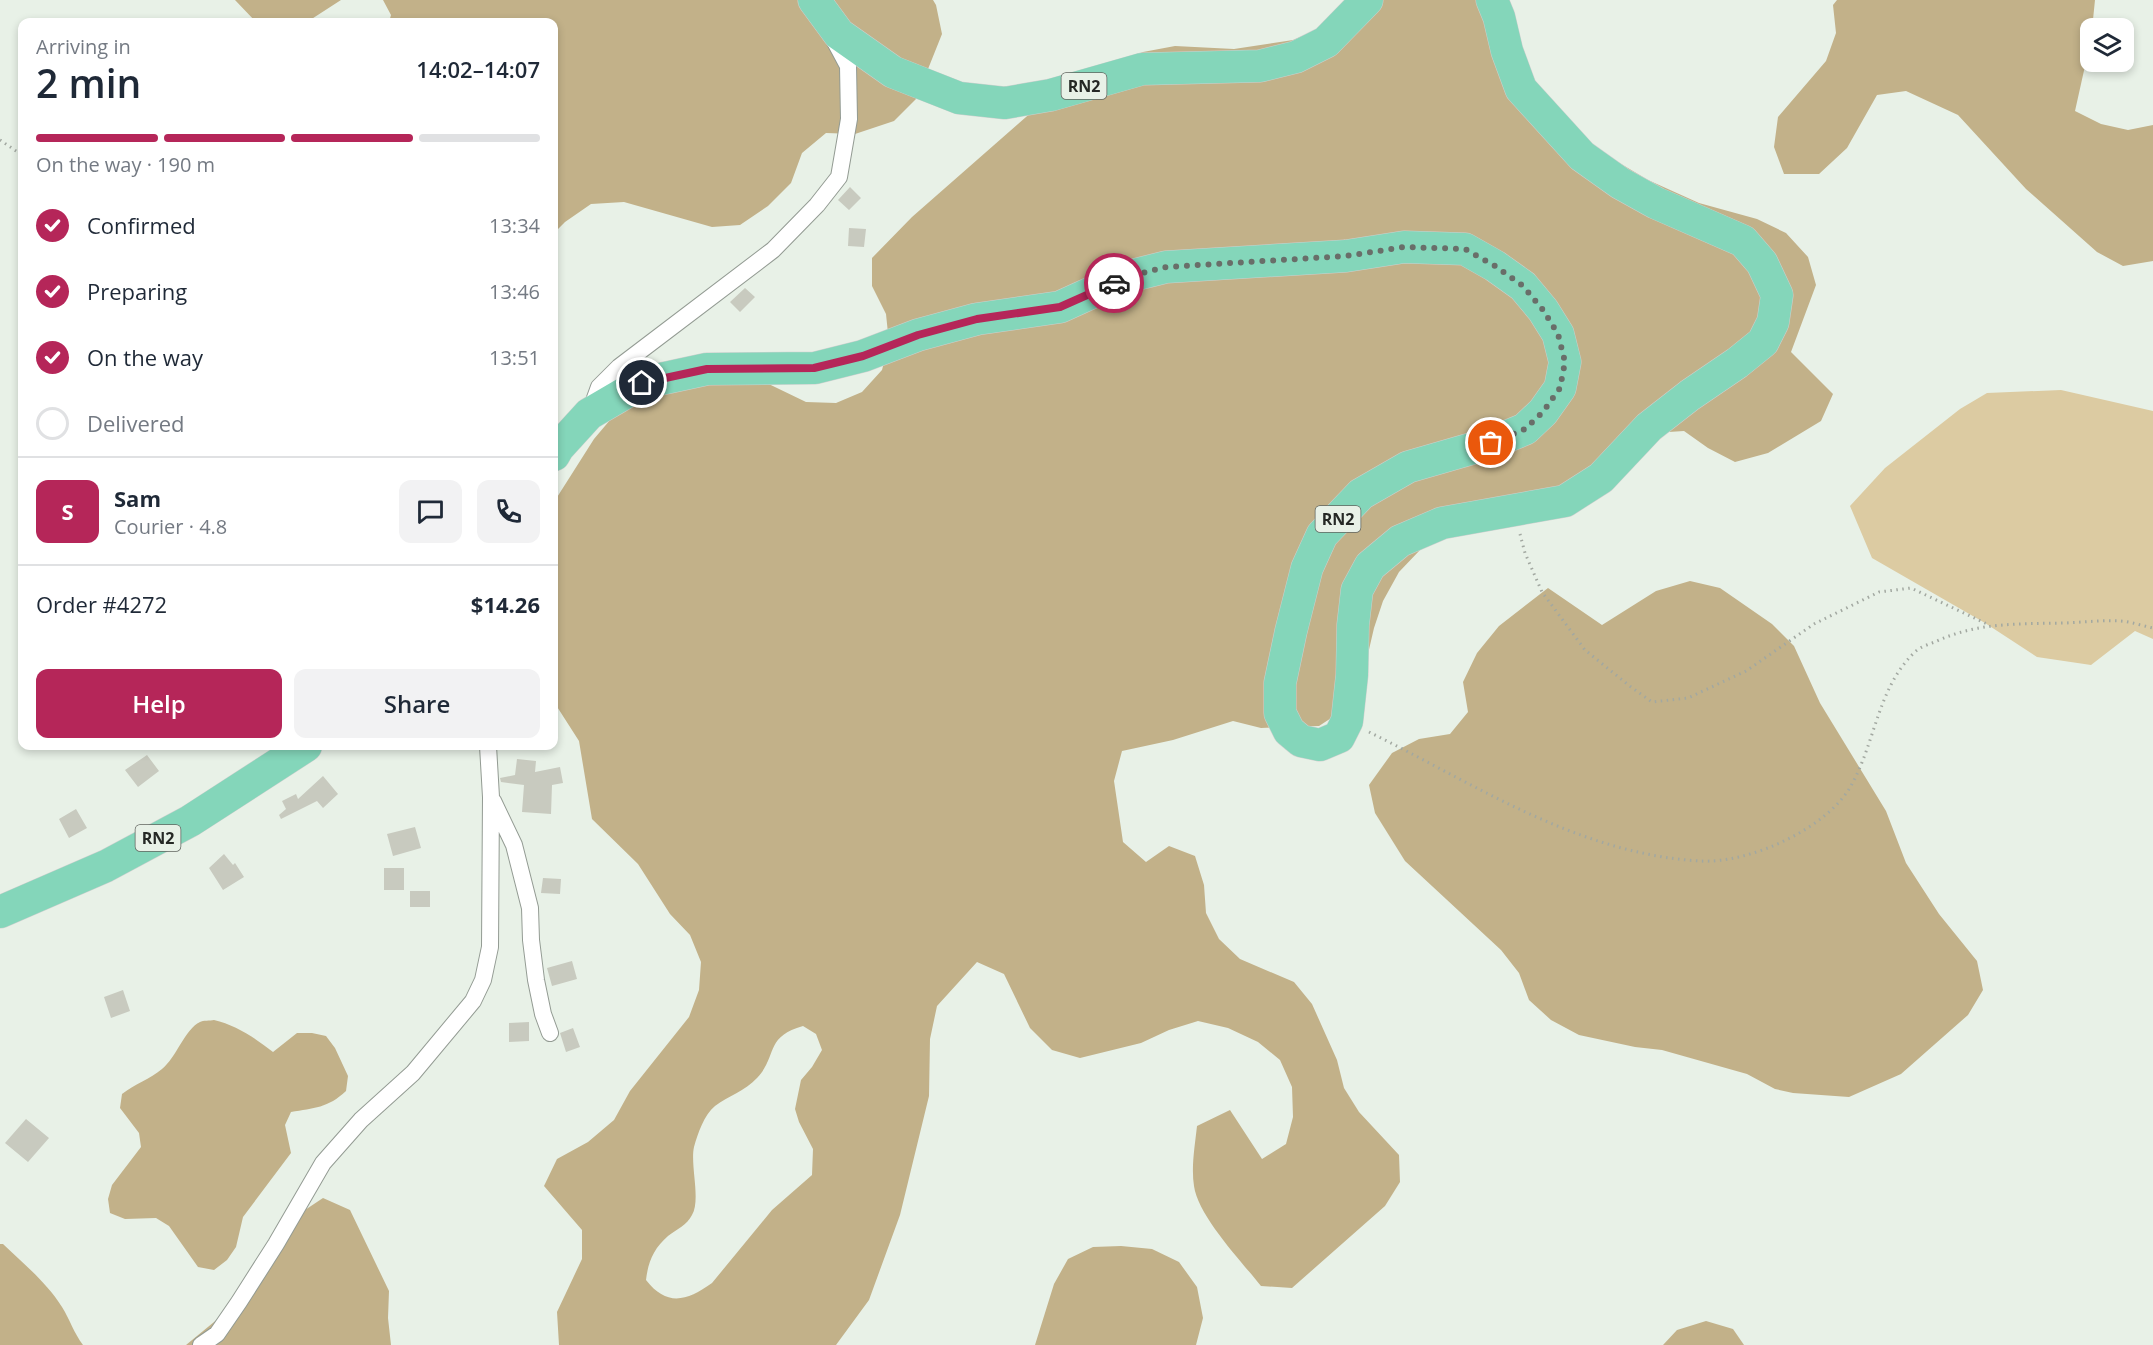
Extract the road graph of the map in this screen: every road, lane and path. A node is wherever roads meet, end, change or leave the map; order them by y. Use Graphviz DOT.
graph roads {
  1 [pos="814,0"];
  2 [pos="1367,0"];
  3 [pos="1492,0"];
  4 [pos="0,140"];
  5 [pos="18,152"];
  6 [pos="589,414"];
  7 [pos="558,447"];
  8 [pos="1513,511"];
  9 [pos="1988,625"];
  10 [pos="2153,628"];
  11 [pos="1347,722"];
  12 [pos="300,750"];
  13 [pos="488,750"];
  14 [pos="491,797"];
  15 [pos="0,912"];
  16 [pos="550,1033"];
  17 [pos="201,1345"];
  1 -- 2 [label="highway, RN2"];
  1 -- 6 [label="street"];
  3 -- 8 [label="highway"];
  4 -- 5 [label="path"];
  6 -- 7 [label="highway, RN2"];
  6 -- 11 [label="highway, RN2"];
  8 -- 9 [label="path"];
  8 -- 11 [label="highway"];
  9 -- 10 [label="path"];
  9 -- 11 [label="path"];
  12 -- 15 [label="highway, RN2"];
  13 -- 14 [label="street"];
  14 -- 16 [label="street"];
  14 -- 17 [label="street"];
}
